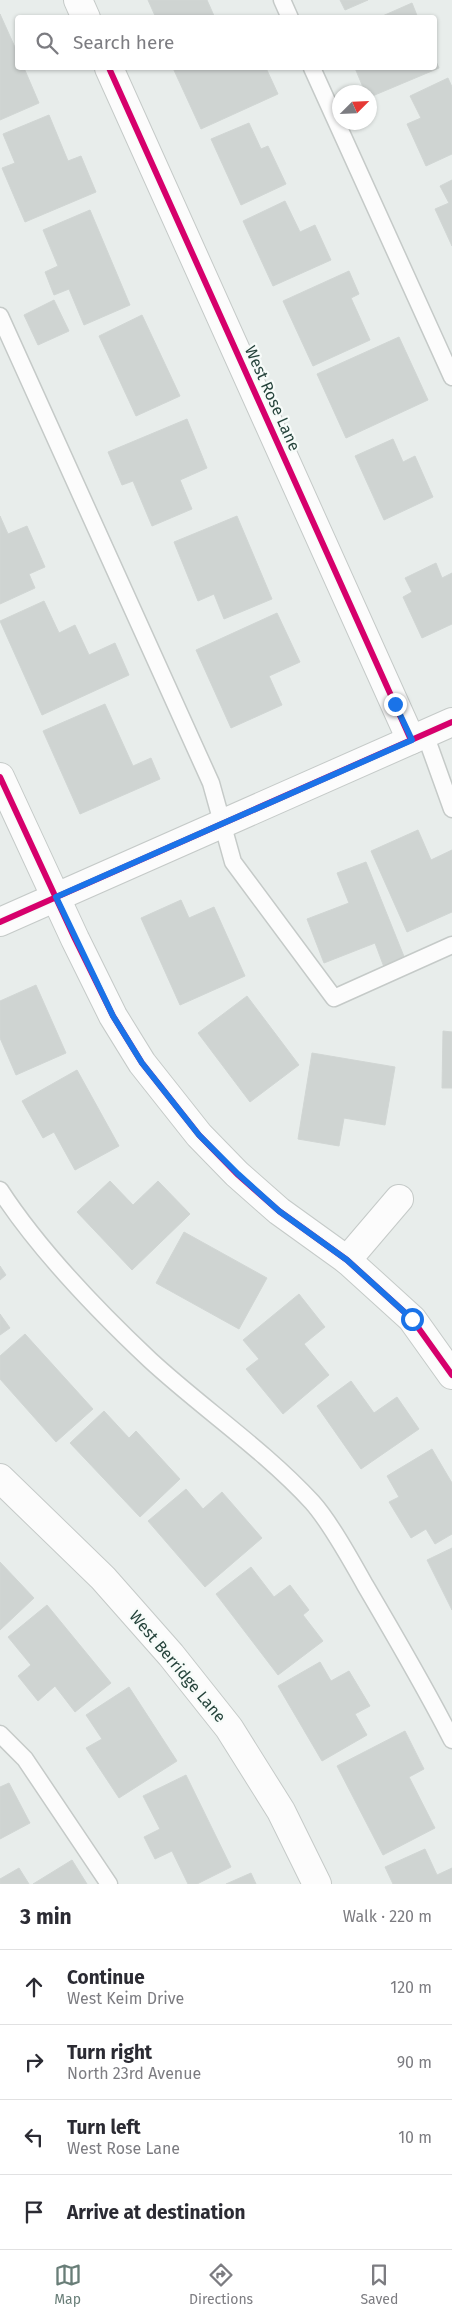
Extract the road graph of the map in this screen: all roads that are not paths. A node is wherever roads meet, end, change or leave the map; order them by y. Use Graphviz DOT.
graph roads {
  1 [pos="78,0"];
  2 [pos="282,0"];
  3 [pos="85,15"];
  4 [pos="289,15"];
  5 [pos="110,70"];
  6 [pos="313,70"];
  7 [pos="0,316"];
  8 [pos="452,377"];
  9 [pos="452,722"];
  10 [pos="418,737"];
  11 [pos="0,777"];
  12 [pos="452,809"];
  13 [pos="222,824"];
  14 [pos="56,897"];
  15 [pos="0,922"];
  16 [pos="452,945"];
  17 [pos="0,1190"];
  18 [pos="399,1199"];
  19 [pos="347,1260"];
  20 [pos="452,1375"];
  21 [pos="0,1478"];
  22 [pos="0,1734"];
  23 [pos="452,1740"];
  24 [pos="109,1884"];
  25 [pos="317,1884"];
  1 -- 3 [label="street"];
  2 -- 4 [label="lane"];
  5 -- 10 [label="street, West Rose Lane"];
  6 -- 8 [label="lane"];
  7 -- 13 [label="lane"];
  9 -- 10 [label="street"];
  10 -- 12 [label="lane"];
  10 -- 13 [label="street"];
  11 -- 14 [label="street"];
  13 -- 14 [label="street"];
  13 -- 16 [label="lane"];
  14 -- 15 [label="street"];
  14 -- 19 [label="street"];
  17 -- 23 [label="lane"];
  18 -- 19 [label="street"];
  19 -- 20 [label="street"];
  21 -- 25 [label="street, West Berridge Lane"];
  22 -- 24 [label="lane"];
}
